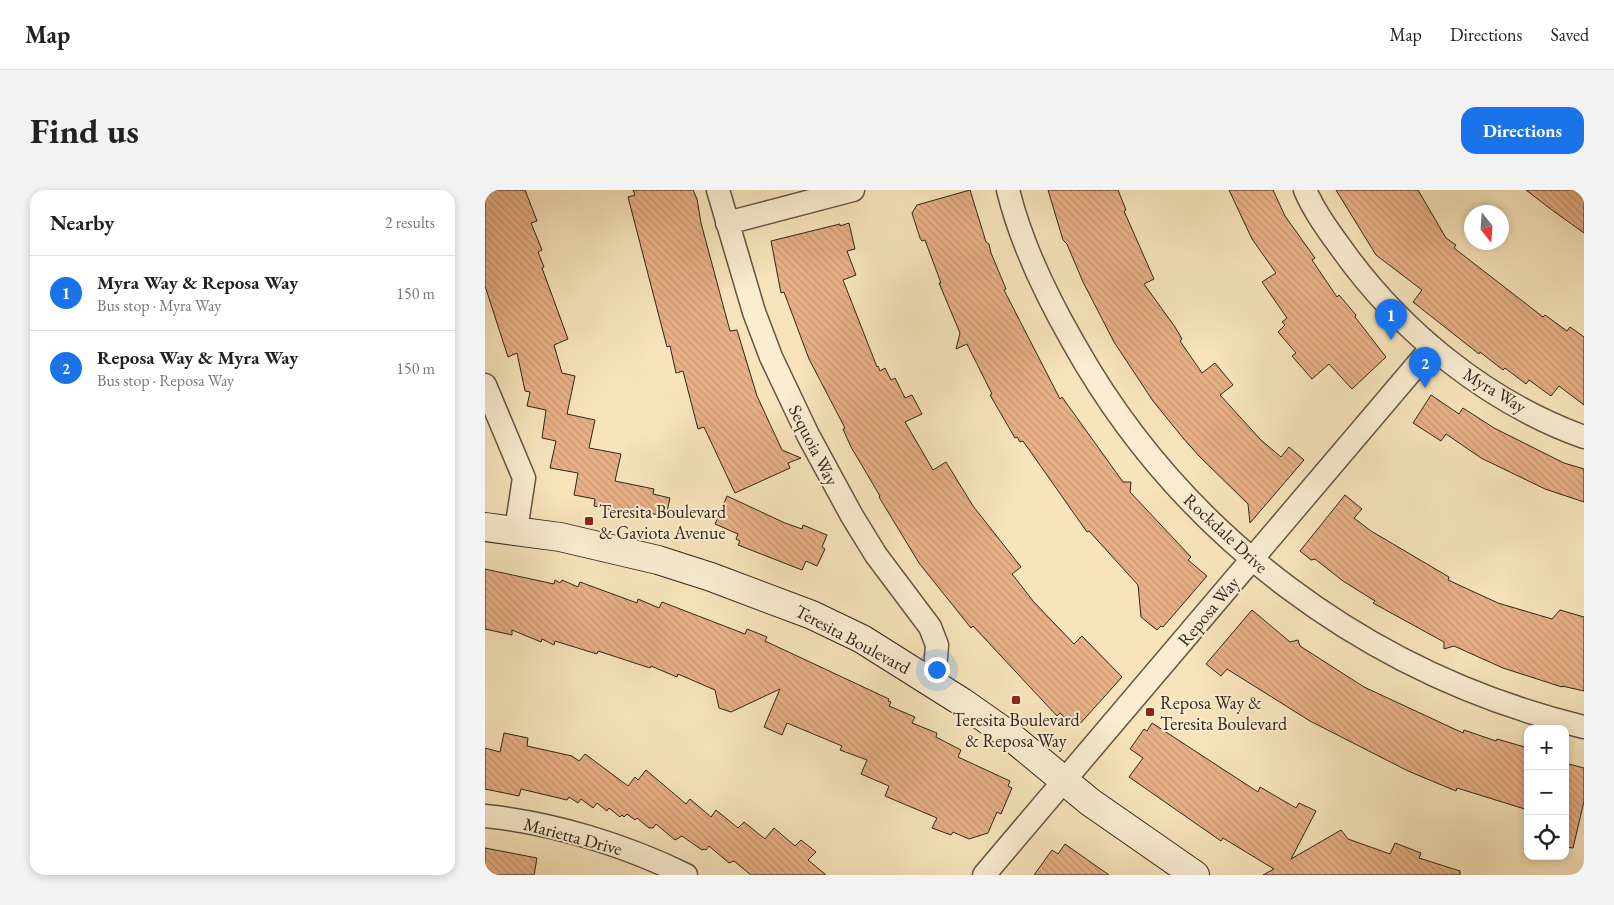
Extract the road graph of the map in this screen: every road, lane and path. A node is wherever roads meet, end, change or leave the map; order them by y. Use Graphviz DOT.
graph roads {
  1 [pos="718,190"];
  2 [pos="853,190"];
  3 [pos="1008,190"];
  4 [pos="1305,190"];
  5 [pos="727,223"];
  6 [pos="1432,347"];
  7 [pos="485,385"];
  8 [pos="1584,437"];
  9 [pos="485,527"];
  10 [pos="516,530"];
  11 [pos="1251,559"];
  12 [pos="934,684"];
  13 [pos="1584,727"];
  14 [pos="1065,780"];
  15 [pos="485,816"];
  16 [pos="686,875"];
  17 [pos="984,875"];
  18 [pos="1195,875"];
  1 -- 5 [label="street, Sequoia Way"];
  2 -- 5 [label="street"];
  3 -- 11 [label="street, Rockdale Drive"];
  4 -- 6 [label="street, Myra Way"];
  5 -- 12 [label="street, Sequoia Way"];
  6 -- 8 [label="street, Myra Way"];
  6 -- 11 [label="street, Reposa Way"];
  7 -- 10 [label="street"];
  9 -- 10 [label="street, Teresita Boulevard"];
  10 -- 12 [label="street, Teresita Boulevard"];
  11 -- 13 [label="street, Rockdale Drive"];
  11 -- 14 [label="street, Reposa Way"];
  12 -- 14 [label="street, Teresita Boulevard"];
  14 -- 17 [label="street, Reposa Way"];
  14 -- 18 [label="street, Teresita Boulevard"];
  15 -- 16 [label="street, Marietta Drive"];
}
